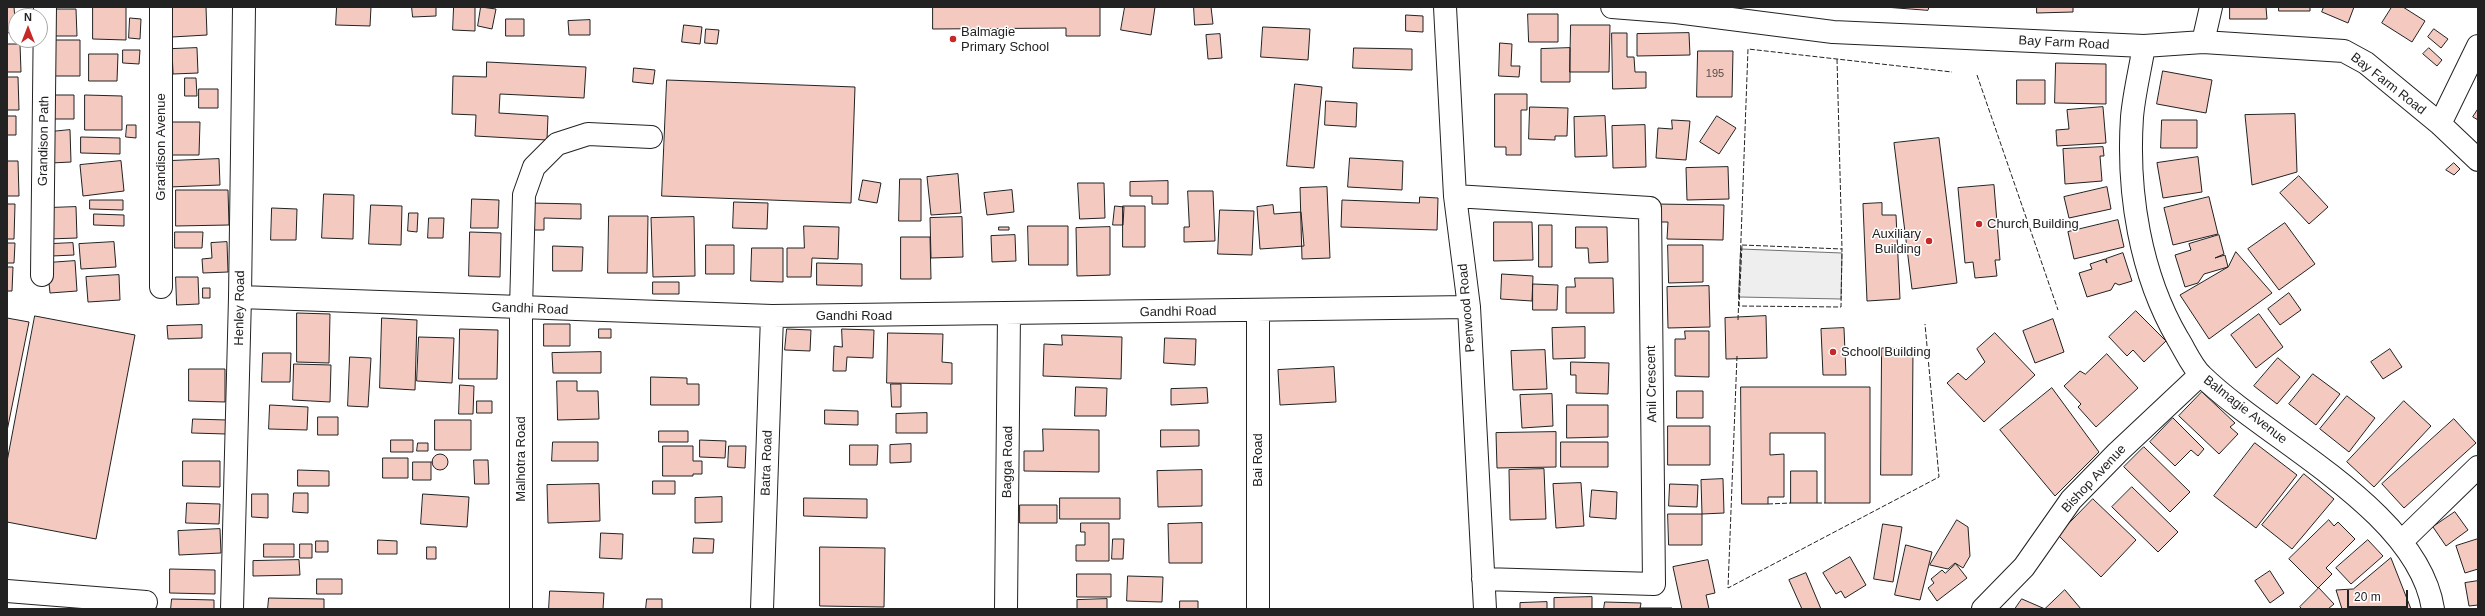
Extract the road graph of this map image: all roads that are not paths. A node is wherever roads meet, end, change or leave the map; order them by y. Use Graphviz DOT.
graph roads {
  1 [pos="45,7"];
  2 [pos="161,7"];
  3 [pos="244,7"];
  4 [pos="1445,7"];
  5 [pos="1612,7"];
  6 [pos="2211,7"];
  7 [pos="1676,9"];
  8 [pos="2203,42"];
  9 [pos="2144,46"];
  10 [pos="2478,46"];
  11 [pos="2440,124"];
  12 [pos="651,137"];
  13 [pos="2478,160"];
  14 [pos="1455,196"];
  15 [pos="42,275"];
  16 [pos="161,287"];
  17 [pos="240,297"];
  18 [pos="1468,307"];
  19 [pos="521,309"];
  20 [pos="1258,311"];
  21 [pos="1009,314"];
  22 [pos="772,316"];
  23 [pos="2200,375"];
  24 [pos="2478,467"];
  25 [pos="2402,541"];
  26 [pos="1483,579"];
  27 [pos="7,591"];
  28 [pos="146,602"];
  29 [pos="232,609"];
  30 [pos="521,609"];
  31 [pos="762,609"];
  32 [pos="1006,609"];
  33 [pos="1258,609"];
  34 [pos="1485,609"];
  35 [pos="1983,609"];
  36 [pos="2433,609"];
  1 -- 15 [label="street, Grandison Path"];
  2 -- 16 [label="street, Grandison Avenue"];
  3 -- 17 [label="street, Henley Road"];
  4 -- 14 [label="street, Penwood Road"];
  5 -- 7 [label="street, Bay Farm Road"];
  6 -- 8 [label="street"];
  7 -- 9 [label="street, Bay Farm Road"];
  8 -- 9 [label="street, Bay Farm Road"];
  8 -- 11 [label="street, Bay Farm Road"];
  9 -- 23 [label="street, Balmagie Avenue"];
  10 -- 11 [label="street"];
  11 -- 13 [label="street, Bay Farm Road"];
  12 -- 19 [label="street, Malhotra Road"];
  14 -- 18 [label="street, Penwood Road"];
  14 -- 26 [label="street, Anil Crescent"];
  17 -- 19 [label="street, Gandhi Road"];
  17 -- 29 [label="street, Henley Road"];
  18 -- 20 [label="street, Gandhi Road"];
  18 -- 26 [label="street, Penwood Road"];
  19 -- 22 [label="street, Gandhi Road"];
  19 -- 30 [label="street, Malhotra Road"];
  20 -- 21 [label="street, Gandhi Road"];
  20 -- 33 [label="street, Bai Road"];
  21 -- 22 [label="street, Gandhi Road"];
  21 -- 32 [label="street, Bagga Road"];
  22 -- 31 [label="street, Batra Road"];
  23 -- 25 [label="street, Balmagie Avenue"];
  23 -- 35 [label="street, Bishop Avenue"];
  24 -- 25 [label="street"];
  25 -- 36 [label="street, Balmagie Avenue"];
  26 -- 34 [label="street, Penwood Road"];
  27 -- 28 [label="street"];
}
